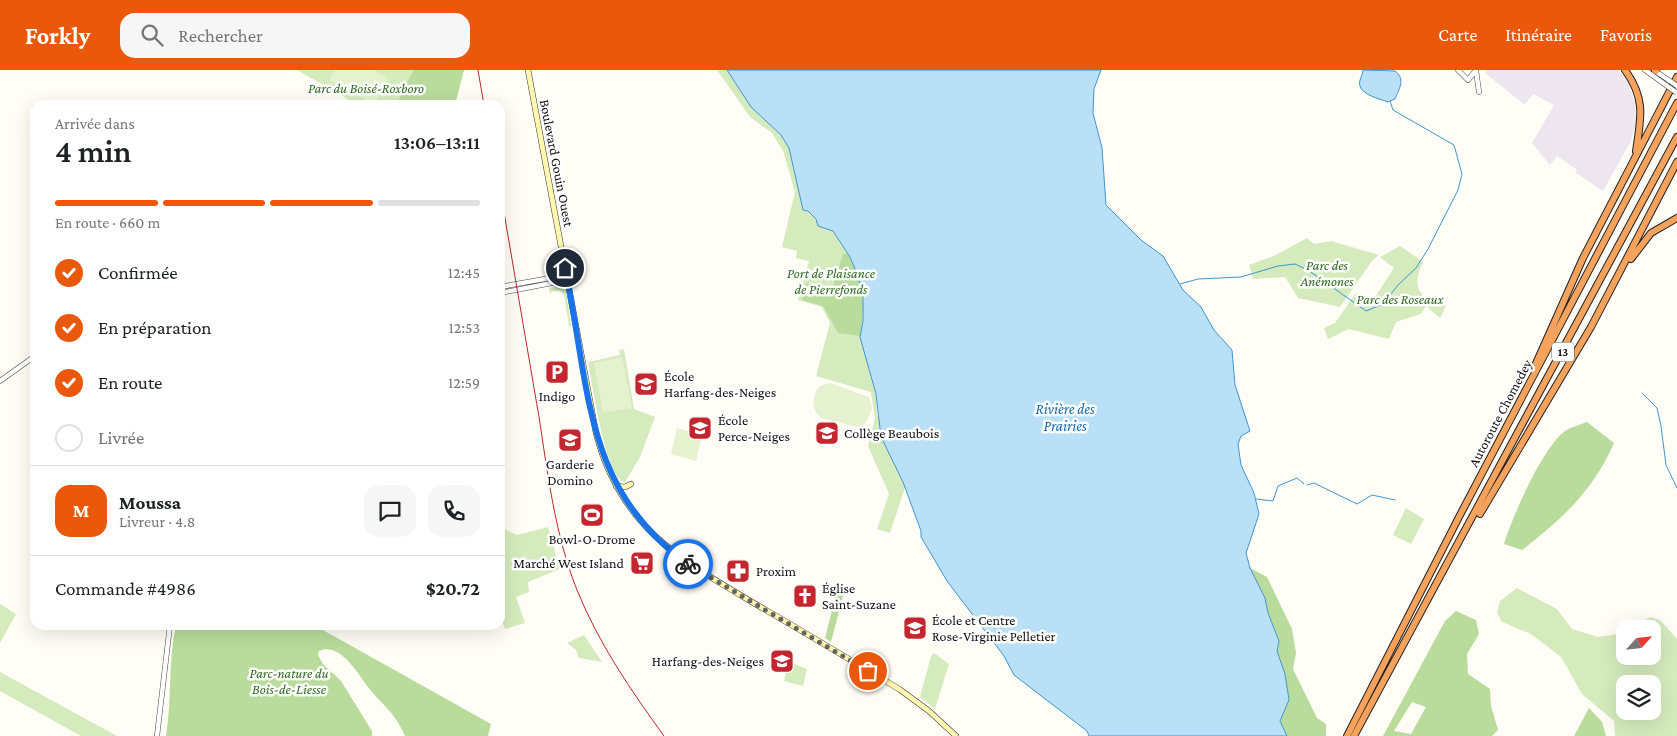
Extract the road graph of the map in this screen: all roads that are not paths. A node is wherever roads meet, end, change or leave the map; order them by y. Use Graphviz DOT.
graph roads {
  1 [pos="528,70"];
  2 [pos="1458,70"];
  3 [pos="1476,70"];
  4 [pos="1625,70"];
  5 [pos="1645,70"];
  6 [pos="1655,70"];
  7 [pos="1677,78"];
  8 [pos="1664,80"];
  9 [pos="1677,86"];
  10 [pos="1479,92"];
  11 [pos="1677,93"];
  12 [pos="1677,103"];
  13 [pos="1677,137"];
  14 [pos="1635,157"];
  15 [pos="1677,162"];
  16 [pos="1677,218"];
  17 [pos="1620,274"];
  18 [pos="567,278"];
  19 [pos="505,286"];
  20 [pos="505,292"];
  21 [pos="30,360"];
  22 [pos="0,381"];
  23 [pos="1522,396"];
  24 [pos="631,484"];
  25 [pos="616,486"];
  26 [pos="1447,566"];
  27 [pos="169,630"];
  28 [pos="157,736"];
  29 [pos="956,736"];
  30 [pos="1347,736"];
  31 [pos="1354,736"];
  1 -- 18 [label="main road, Boulevard Gouin Ouest"];
  2 -- 3 [label="street"];
  3 -- 10 [label="street"];
  4 -- 14 [label="highway"];
  5 -- 8 [label="street"];
  6 -- 8 [label="street"];
  7 -- 14 [label="highway"];
  8 -- 9 [label="street, bridge"];
  8 -- 11 [label="street, bridge"];
  12 -- 23 [label="highway, Autoroute Chomedey / 13"];
  13 -- 26 [label="highway, Autoroute Chomedey / 13"];
  14 -- 23 [label="highway"];
  15 -- 17 [label="highway"];
  16 -- 17 [label="highway"];
  17 -- 26 [label="highway"];
  18 -- 19 [label="street"];
  18 -- 20 [label="street"];
  18 -- 25 [label="main road, Boulevard Gouin Ouest"];
  21 -- 22 [label="street"];
  23 -- 30 [label="highway, Autoroute Chomedey / 13"];
  24 -- 25 [label="main road"];
  25 -- 29 [label="main road, Boulevard Gouin Ouest"];
  26 -- 31 [label="highway, Autoroute Chomedey / 13"];
  27 -- 28 [label="street"];
}
